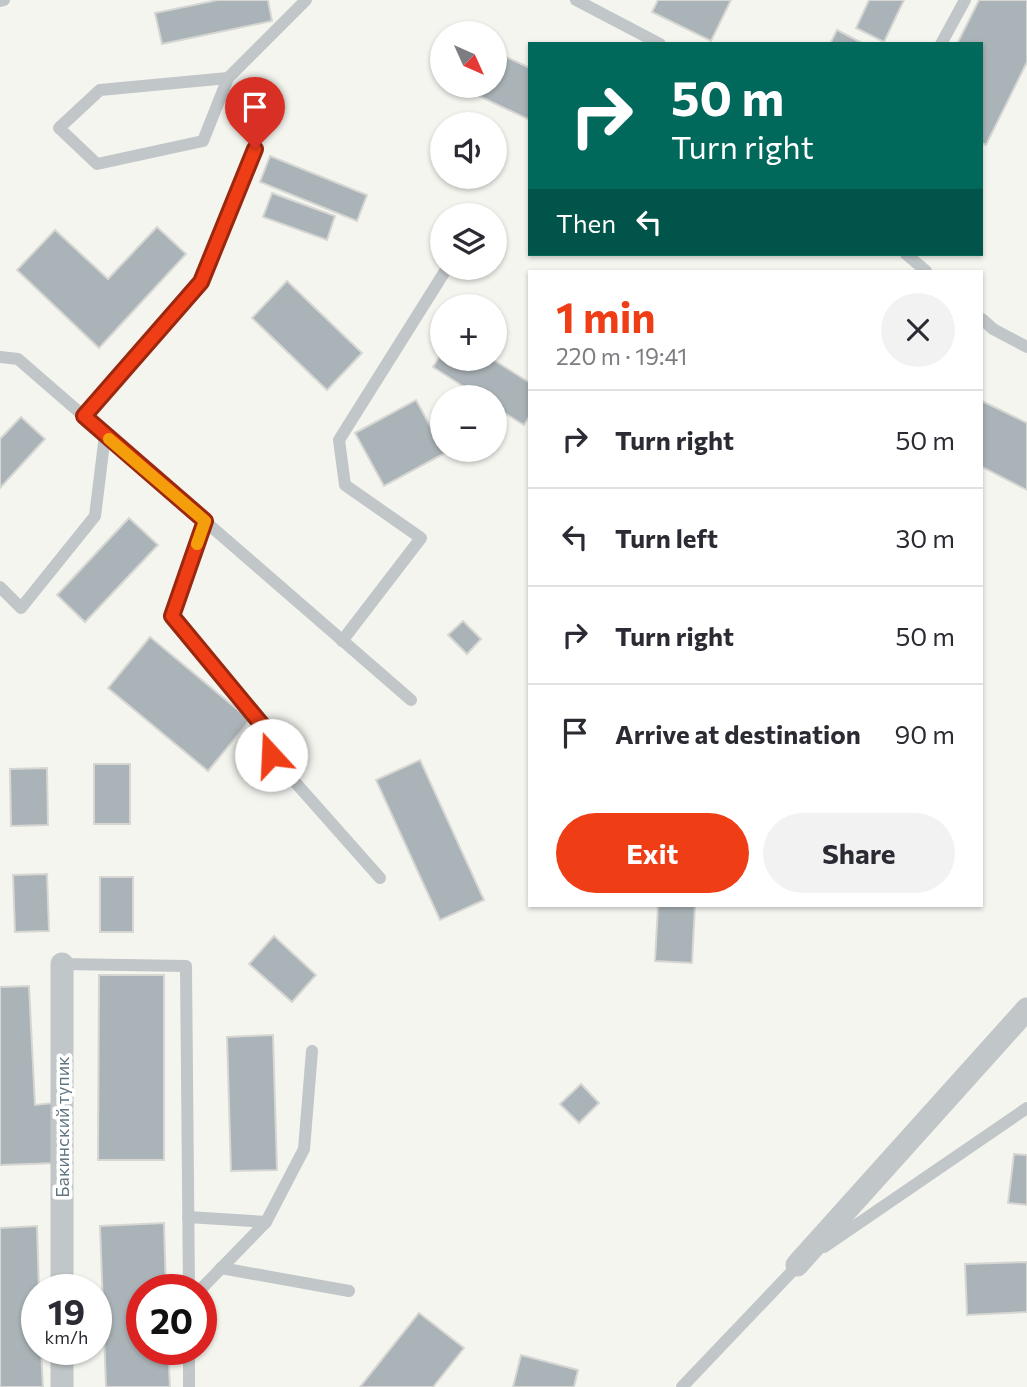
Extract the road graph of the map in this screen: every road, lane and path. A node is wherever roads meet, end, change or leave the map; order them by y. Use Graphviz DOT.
graph roads {
  1 [pos="306,0"];
  2 [pos="576,0"];
  3 [pos="965,0"];
  4 [pos="656,42"];
  5 [pos="942,42"];
  6 [pos="228,78"];
  7 [pos="255,149"];
  8 [pos="908,256"];
  9 [pos="925,270"];
  10 [pos="439,280"];
  11 [pos="983,320"];
  12 [pos="1027,347"];
  13 [pos="0,357"];
  14 [pos="84,416"];
  15 [pos="105,435"];
  16 [pos="205,521"];
  17 [pos="0,587"];
  18 [pos="342,641"];
  19 [pos="411,700"];
  20 [pos="380,877"];
  21 [pos="62,964"];
  22 [pos="1027,1009"];
  23 [pos="312,1051"];
  24 [pos="1027,1108"];
  25 [pos="188,1217"];
  26 [pos="266,1222"];
  27 [pos="797,1265"];
  28 [pos="221,1268"];
  29 [pos="62,1274"];
  30 [pos="189,1274"];
  31 [pos="215,1274"];
  32 [pos="349,1291"];
  33 [pos="62,1365"];
  34 [pos="189,1365"];
  35 [pos="62,1387"];
  36 [pos="190,1387"];
  37 [pos="682,1387"];
  1 -- 6 [label="lane"];
  2 -- 4 [label="lane"];
  3 -- 5 [label="lane"];
  6 -- 6 [label="lane"];
  7 -- 14 [label="lane"];
  8 -- 9 [label="lane"];
  10 -- 18 [label="lane"];
  11 -- 12 [label="lane"];
  13 -- 14 [label="lane"];
  14 -- 15 [label="lane"];
  15 -- 16 [label="lane"];
  15 -- 17 [label="lane"];
  16 -- 18 [label="lane"];
  16 -- 20 [label="lane"];
  18 -- 19 [label="lane"];
  21 -- 25 [label="lane"];
  21 -- 29 [label="street, Бакинский тупик"];
  22 -- 27 [label="street"];
  23 -- 26 [label="lane"];
  24 -- 27 [label="lane"];
  25 -- 26 [label="lane"];
  25 -- 30 [label="lane"];
  26 -- 28 [label="lane"];
  27 -- 37 [label="lane"];
  28 -- 31 [label="lane"];
  28 -- 32 [label="lane"];
  33 -- 35 [label="street"];
  34 -- 36 [label="lane"];
}
